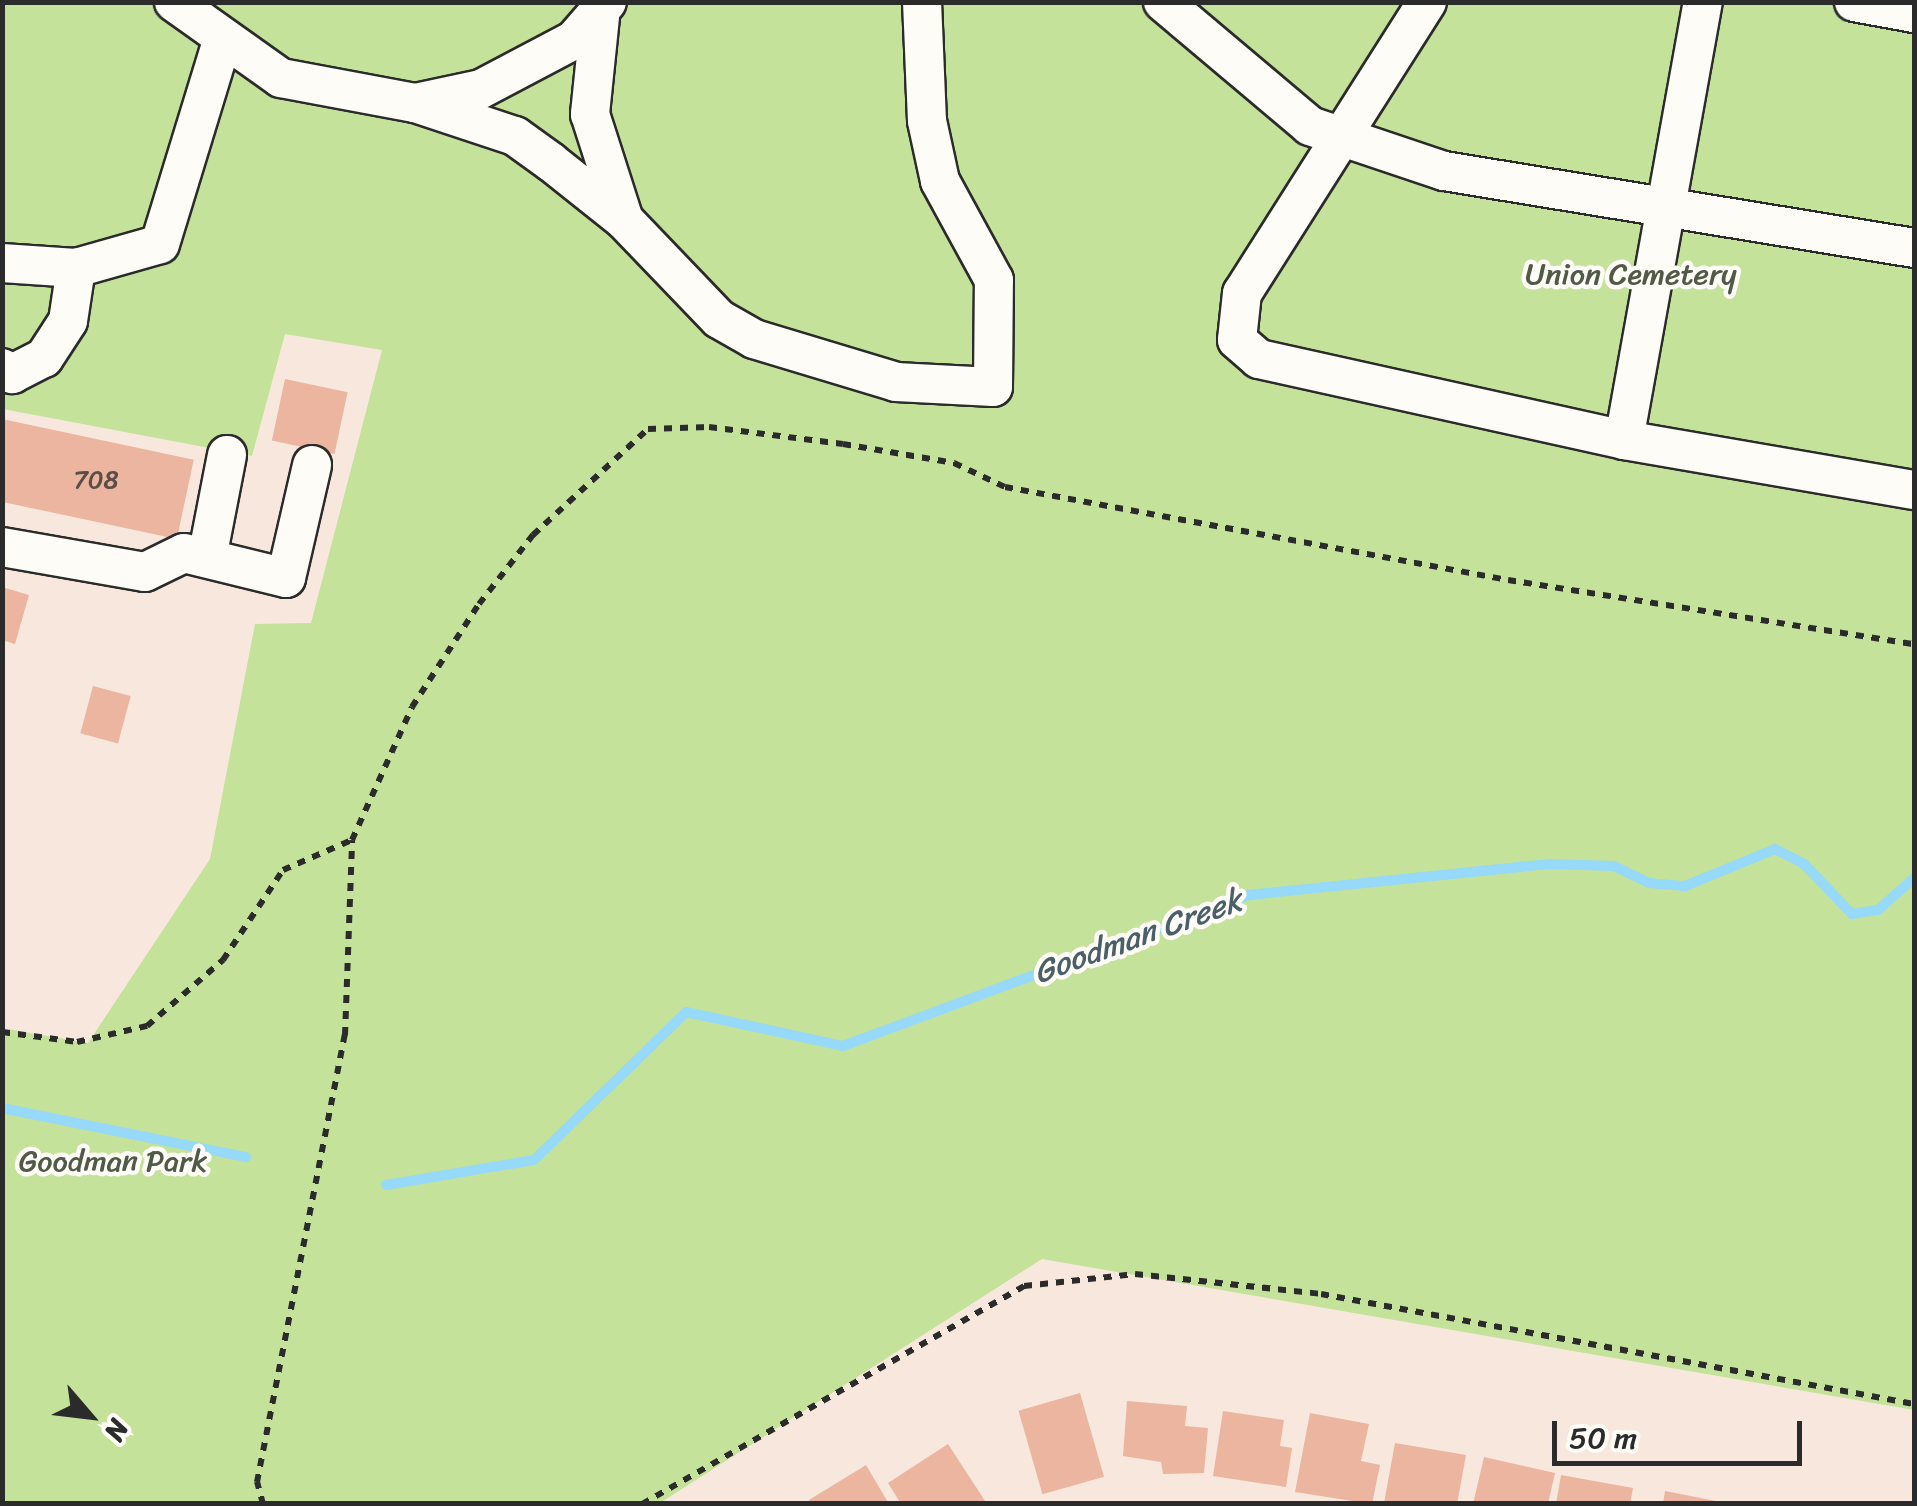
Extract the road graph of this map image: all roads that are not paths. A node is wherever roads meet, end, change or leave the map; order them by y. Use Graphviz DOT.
graph roads {
  1 [pos="174,2"];
  2 [pos="922,2"];
  3 [pos="1163,2"];
  4 [pos="1427,2"];
  5 [pos="1703,2"];
  6 [pos="1854,2"];
  7 [pos="604,10"];
  8 [pos="1914,13"];
  9 [pos="223,38"];
  10 [pos="416,103"];
  11 [pos="1342,136"];
  12 [pos="1665,207"];
  13 [pos="624,220"];
  14 [pos="1914,248"];
  15 [pos="2,263"];
  16 [pos="76,268"];
  17 [pos="2,368"];
  18 [pos="1624,440"];
  19 [pos="228,455"];
  20 [pos="312,465"];
  21 [pos="1914,490"];
  22 [pos="2,547"];
  23 [pos="208,558"];
  1 -- 9 [label="lane"];
  2 -- 13 [label="lane"];
  3 -- 11 [label="lane"];
  4 -- 11 [label="lane"];
  5 -- 12 [label="lane"];
  6 -- 8 [label="lane"];
  7 -- 10 [label="lane"];
  7 -- 13 [label="lane"];
  9 -- 10 [label="lane"];
  9 -- 16 [label="lane"];
  10 -- 13 [label="lane"];
  11 -- 12 [label="lane"];
  11 -- 18 [label="lane"];
  12 -- 14 [label="lane"];
  12 -- 18 [label="lane"];
  15 -- 16 [label="lane"];
  16 -- 17 [label="lane"];
  18 -- 21 [label="lane"];
  19 -- 23 [label="lane"];
  20 -- 23 [label="lane"];
  22 -- 23 [label="lane"];
}
